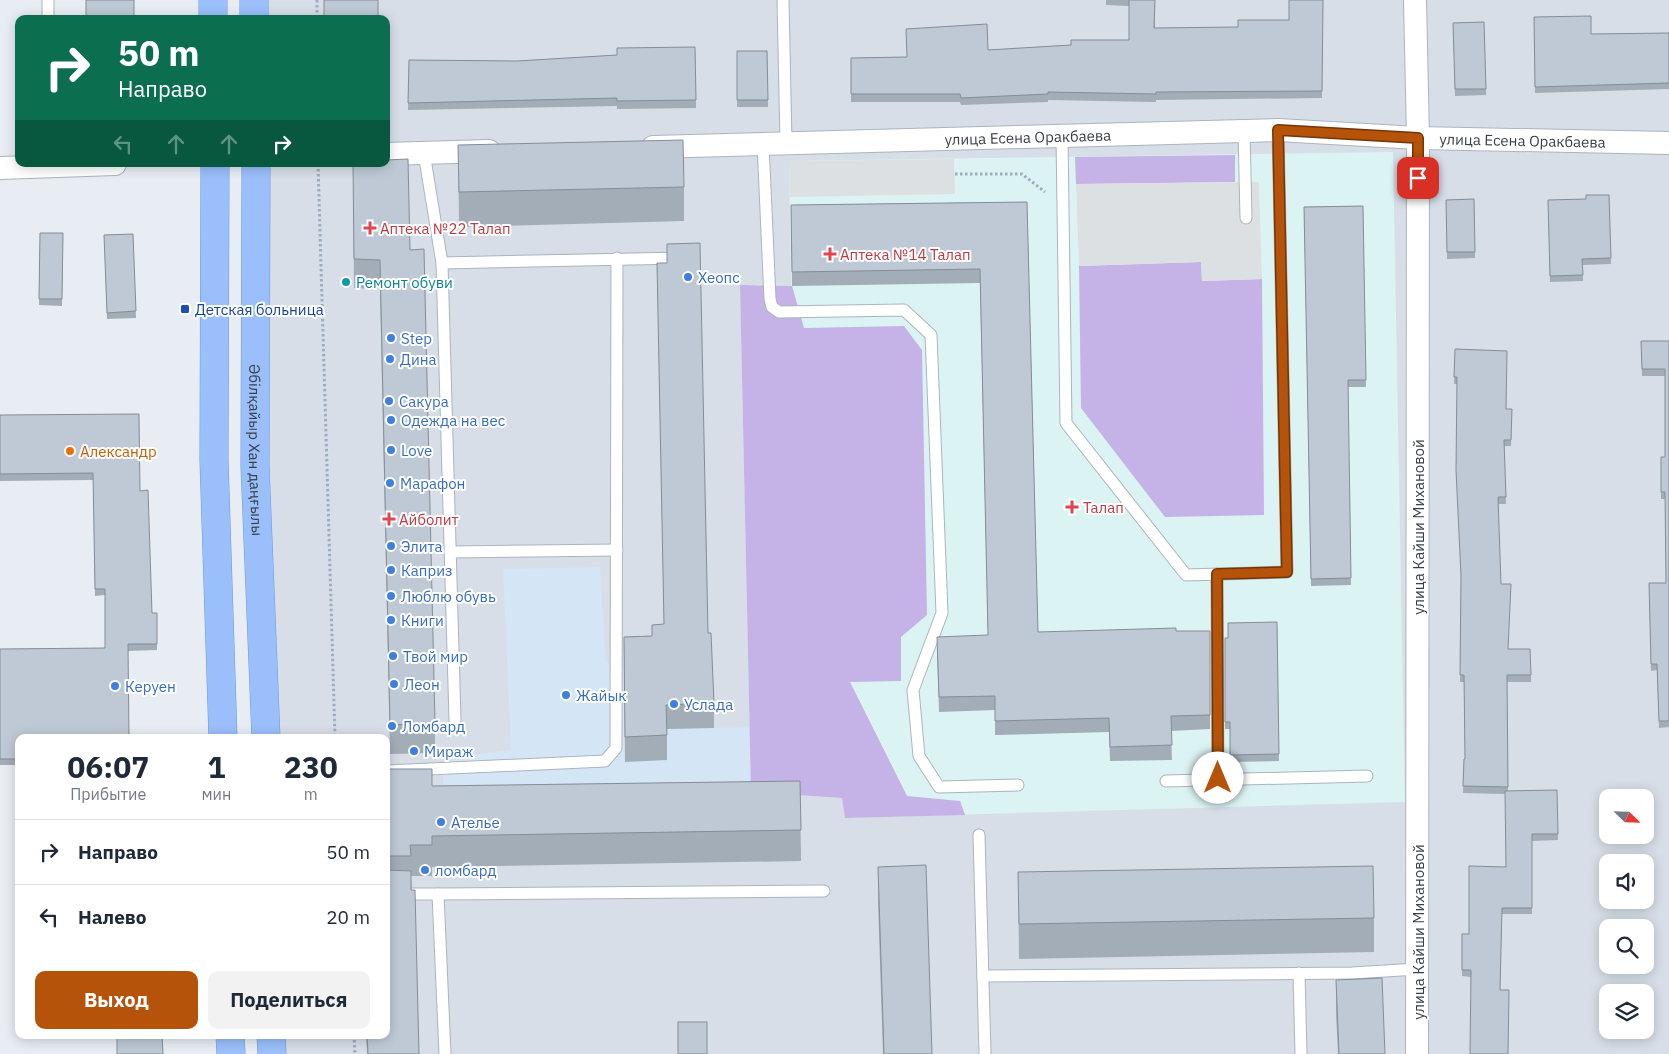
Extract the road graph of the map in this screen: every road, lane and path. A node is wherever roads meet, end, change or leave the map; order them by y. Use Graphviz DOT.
graph roads {
  1 [pos="48,0"];
  2 [pos="213,0"];
  3 [pos="254,0"];
  4 [pos="317,0"];
  5 [pos="783,0"];
  6 [pos="1415,0"];
  7 [pos="48,15"];
  8 [pos="213,15"];
  9 [pos="254,15"];
  10 [pos="317,15"];
  11 [pos="1278,130"];
  12 [pos="1244,131"];
  13 [pos="1062,136"];
  14 [pos="1418,138"];
  15 [pos="786,143"];
  16 [pos="1669,143"];
  17 [pos="763,144"];
  18 [pos="633,147"];
  19 [pos="514,150"];
  20 [pos="424,153"];
  21 [pos="390,154"];
  22 [pos="16,167"];
  23 [pos="215,167"];
  24 [pos="256,167"];
  25 [pos="318,167"];
  26 [pos="0,168"];
  27 [pos="954,174"];
  28 [pos="1063,207"];
  29 [pos="1246,218"];
  30 [pos="617,258"];
  31 [pos="683,258"];
  32 [pos="442,263"];
  33 [pos="617,550"];
  34 [pos="450,552"];
  35 [pos="1217,574"];
  36 [pos="455,720"];
  37 [pos="223,734"];
  38 [pos="266,734"];
  39 [pos="335,734"];
  40 [pos="390,771"];
  41 [pos="1367,776"];
  42 [pos="1218,778"];
  43 [pos="1166,781"];
  44 [pos="1018,785"];
  45 [pos="979,835"];
  46 [pos="824,891"];
  47 [pos="390,894"];
  48 [pos="438,894"];
  49 [pos="1418,969"];
  50 [pos="1299,973"];
  51 [pos="983,976"];
  52 [pos="230,1039"];
  53 [pos="271,1039"];
  54 [pos="354,1039"];
  55 [pos="231,1054"];
  56 [pos="272,1054"];
  57 [pos="354,1054"];
  58 [pos="445,1054"];
  59 [pos="985,1054"];
  60 [pos="1301,1054"];
  61 [pos="1417,1054"];
  1 -- 7 [label="lane"];
  2 -- 8 [label="main road"];
  3 -- 9 [label="main road"];
  4 -- 10 [label="path"];
  5 -- 15 [label="lane"];
  6 -- 14 [label="street, улица Кайши Михановой"];
  11 -- 12 [label="street, улица Есена Оракбаева"];
  11 -- 14 [label="street, улица Есена Оракбаева"];
  11 -- 35 [label="lane"];
  12 -- 13 [label="street, улица Есена Оракбаева"];
  12 -- 29 [label="lane"];
  13 -- 15 [label="street, улица Есена Оракбаева"];
  13 -- 28 [label="lane"];
  14 -- 16 [label="street, улица Есена Оракбаева"];
  14 -- 49 [label="street, улица Кайши Михановой"];
  15 -- 17 [label="street, улица Есена Оракбаева"];
  17 -- 18 [label="street, улица Есена Оракбаева"];
  17 -- 44 [label="lane"];
  19 -- 20 [label="street"];
  20 -- 21 [label="street"];
  20 -- 32 [label="lane"];
  22 -- 26 [label="street"];
  23 -- 37 [label="main road"];
  24 -- 38 [label="main road, Әбілқайыр Хан даңғылы"];
  25 -- 39 [label="path"];
  27 -- 28 [label="path"];
  28 -- 35 [label="lane"];
  30 -- 31 [label="lane"];
  30 -- 32 [label="lane"];
  30 -- 33 [label="lane"];
  32 -- 34 [label="lane"];
  33 -- 34 [label="lane"];
  33 -- 40 [label="lane"];
  34 -- 36 [label="lane"];
  35 -- 42 [label="lane"];
  41 -- 42 [label="lane"];
  42 -- 43 [label="lane"];
  45 -- 51 [label="lane"];
  46 -- 48 [label="lane"];
  47 -- 48 [label="lane"];
  48 -- 58 [label="lane"];
  49 -- 50 [label="lane"];
  49 -- 61 [label="street, улица Кайши Михановой"];
  50 -- 51 [label="lane"];
  50 -- 60 [label="lane"];
  51 -- 59 [label="lane"];
  52 -- 55 [label="main road"];
  53 -- 56 [label="main road"];
  54 -- 57 [label="path"];
}
